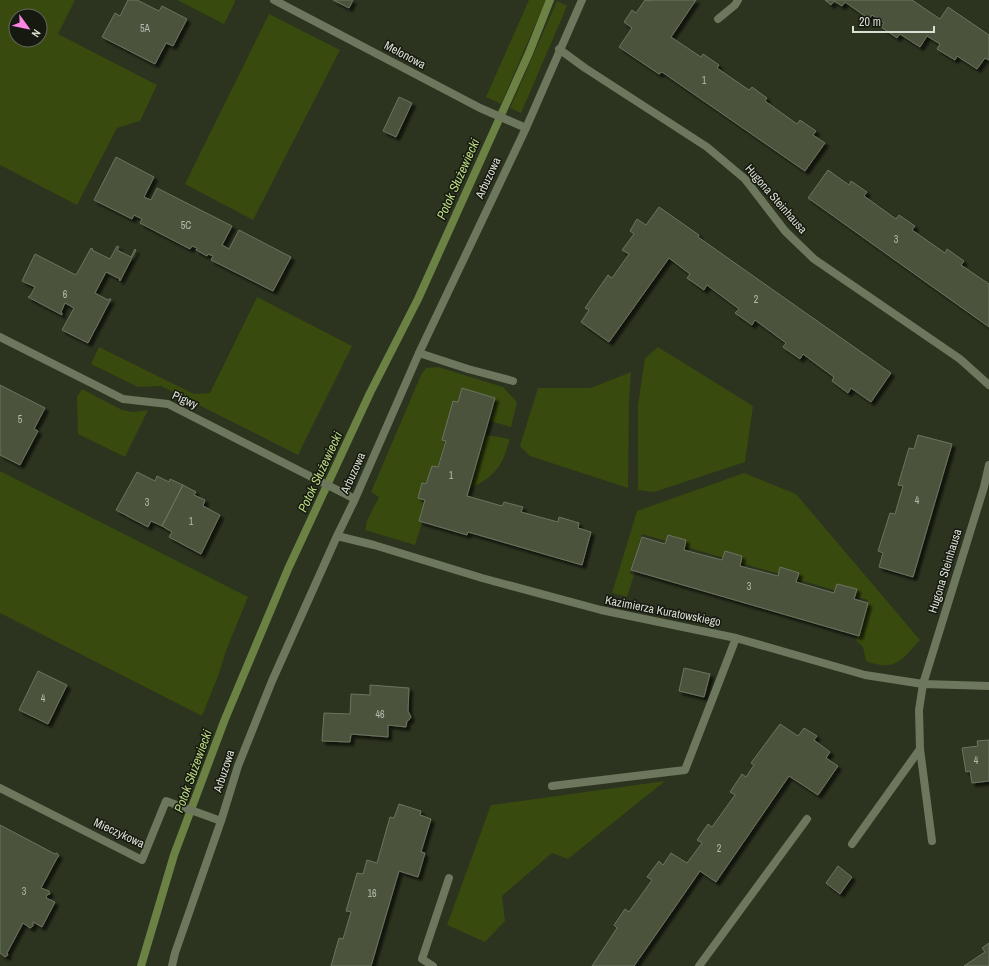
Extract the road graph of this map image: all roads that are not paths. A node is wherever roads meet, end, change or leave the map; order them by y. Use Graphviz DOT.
graph roads {
  1 [pos="274,0"];
  2 [pos="582,0"];
  3 [pos="738,0"];
  4 [pos="718,19"];
  5 [pos="560,49"];
  6 [pos="526,128"];
  7 [pos="0,337"];
  8 [pos="420,353"];
  9 [pos="513,381"];
  10 [pos="989,385"];
  11 [pos="989,465"];
  12 [pos="355,499"];
  13 [pos="337,536"];
  14 [pos="736,638"];
  15 [pos="923,684"];
  16 [pos="989,686"];
  17 [pos="920,749"];
  18 [pos="552,786"];
  19 [pos="0,788"];
  20 [pos="807,819"];
  21 [pos="221,822"];
  22 [pos="932,841"];
  23 [pos="852,844"];
  24 [pos="449,878"];
  25 [pos="172,966"];
  26 [pos="433,966"];
  27 [pos="699,966"];
  1 -- 6 [label="street, Melonowa"];
  2 -- 5 [label="street, Arbuzowa"];
  3 -- 4 [label="street"];
  5 -- 6 [label="street, Arbuzowa"];
  5 -- 10 [label="street, Hugona Steinhausa"];
  6 -- 8 [label="street, Arbuzowa"];
  7 -- 12 [label="street, Pigwy"];
  8 -- 9 [label="street"];
  8 -- 12 [label="street, Arbuzowa"];
  11 -- 15 [label="street, Hugona Steinhausa"];
  12 -- 13 [label="street, Arbuzowa"];
  13 -- 14 [label="street, Kazimierza Kuratowskiego"];
  13 -- 21 [label="street, Arbuzowa"];
  14 -- 15 [label="street, Kazimierza Kuratowskiego"];
  14 -- 18 [label="street"];
  15 -- 16 [label="street, Kazimierza Kuratowskiego"];
  15 -- 17 [label="street, Hugona Steinhausa"];
  17 -- 22 [label="street, Hugona Steinhausa"];
  17 -- 23 [label="street"];
  19 -- 21 [label="street, Mieczykowa"];
  20 -- 27 [label="street"];
  21 -- 25 [label="street, Arbuzowa"];
  24 -- 26 [label="street"];
}
